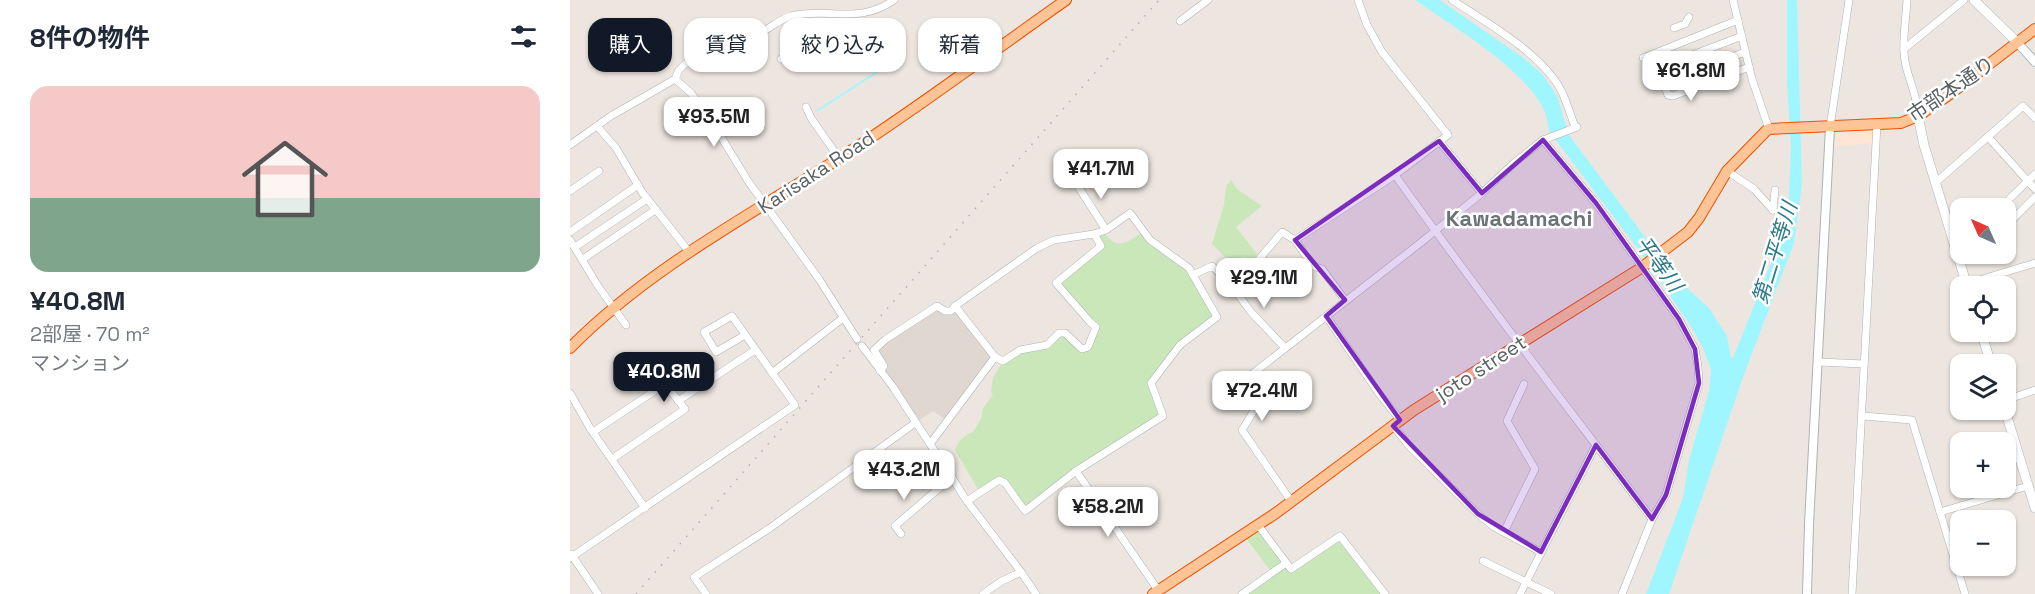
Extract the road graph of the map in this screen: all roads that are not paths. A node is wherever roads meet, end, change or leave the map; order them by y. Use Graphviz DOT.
graph roads {
  1 [pos="894,0"];
  2 [pos="1066,0"];
  3 [pos="1208,0"];
  4 [pos="1358,0"];
  5 [pos="1452,0"];
  6 [pos="1733,0"];
  7 [pos="1849,0"];
  8 [pos="1907,0"];
  9 [pos="1964,0"];
  10 [pos="1974,0"];
  11 [pos="1738,20"];
  12 [pos="1180,21"];
  13 [pos="1674,28"];
  14 [pos="2035,29"];
  15 [pos="1742,36"];
  16 [pos="1691,38"];
  17 [pos="2017,42"];
  18 [pos="1904,49"];
  19 [pos="1745,52"];
  20 [pos="1642,58"];
  21 [pos="2035,62"];
  22 [pos="1749,67"];
  23 [pos="1658,68"];
  24 [pos="1647,72"];
  25 [pos="675,79"];
  26 [pos="1664,83"];
  27 [pos="806,106"];
  28 [pos="1918,116"];
  29 [pos="2035,118"];
  30 [pos="1877,124"];
  31 [pos="597,126"];
  32 [pos="1830,127"];
  33 [pos="1769,129"];
  34 [pos="1988,137"];
  35 [pos="1543,140"];
  36 [pos="1439,141"];
  37 [pos="570,145"];
  38 [pos="839,158"];
  39 [pos="599,171"];
  40 [pos="1727,171"];
  41 [pos="2035,174"];
  42 [pos="1395,175"];
  43 [pos="2028,181"];
  44 [pos="1076,183"];
  45 [pos="1935,183"];
  46 [pos="638,185"];
  47 [pos="2035,189"];
  48 [pos="1775,190"];
  49 [pos="570,191"];
  50 [pos="1482,193"];
  51 [pos="2035,197"];
  52 [pos="2010,198"];
  53 [pos="647,199"];
  54 [pos="765,204"];
  55 [pos="655,210"];
  56 [pos="2016,216"];
  57 [pos="1106,230"];
  58 [pos="1435,231"];
  59 [pos="570,232"];
  60 [pos="1094,234"];
  61 [pos="570,240"];
  62 [pos="1294,240"];
  63 [pos="575,247"];
  64 [pos="690,253"];
  65 [pos="583,259"];
  66 [pos="2035,263"];
  67 [pos="1642,267"];
  68 [pos="1193,275"];
  69 [pos="1964,276"];
  70 [pos="1995,276"];
  71 [pos="1228,282"];
  72 [pos="1345,300"];
  73 [pos="955,306"];
  74 [pos="613,308"];
  75 [pos="1326,316"];
  76 [pos="843,318"];
  77 [pos="626,325"];
  78 [pos="745,335"];
  79 [pos="857,339"];
  80 [pos="1519,343"];
  81 [pos="862,346"];
  82 [pos="570,348"];
  83 [pos="1285,348"];
  84 [pos="755,350"];
  85 [pos="995,357"];
  86 [pos="1819,362"];
  87 [pos="1864,364"];
  88 [pos="880,371"];
  89 [pos="772,373"];
  90 [pos="1524,384"];
  91 [pos="2035,390"];
  92 [pos="570,393"];
  93 [pos="2016,396"];
  94 [pos="678,401"];
  95 [pos="1863,416"];
  96 [pos="2008,420"];
  97 [pos="915,423"];
  98 [pos="1396,423"];
  99 [pos="593,432"];
  100 [pos="930,444"];
  101 [pos="1596,444"];
  102 [pos="612,459"];
  103 [pos="1076,471"];
  104 [pos="952,477"];
  105 [pos="2028,486"];
  106 [pos="967,501"];
  107 [pos="1291,501"];
  108 [pos="645,508"];
  109 [pos="2035,508"];
  110 [pos="1940,512"];
  111 [pos="1652,519"];
  112 [pos="1258,525"];
  113 [pos="1504,532"];
  114 [pos="902,534"];
  115 [pos="1540,552"];
  116 [pos="571,556"];
  117 [pos="1483,561"];
  118 [pos="1286,563"];
  119 [pos="1021,572"];
  120 [pos="1526,582"];
  121 [pos="1156,592"];
  122 [pos="598,594"];
  123 [pos="706,594"];
  124 [pos="983,594"];
  125 [pos="1036,594"];
  126 [pos="1242,594"];
  127 [pos="1385,594"];
  128 [pos="1520,594"];
  129 [pos="1551,594"];
  130 [pos="1622,594"];
  131 [pos="1807,594"];
  132 [pos="1852,594"];
  133 [pos="1965,594"];
  1 -- 25 [label="street"];
  2 -- 38 [label="highway, Karisaka Road"];
  3 -- 12 [label="street"];
  4 -- 36 [label="street"];
  5 -- 35 [label="street"];
  6 -- 11 [label="street"];
  7 -- 32 [label="street"];
  8 -- 18 [label="street"];
  9 -- 18 [label="street"];
  10 -- 17 [label="main road"];
  11 -- 15 [label="street"];
  11 -- 16 [label="street"];
  13 -- 16 [label="street"];
  14 -- 17 [label="highway, 市部本通り"];
  15 -- 19 [label="street"];
  15 -- 23 [label="street"];
  16 -- 20 [label="street"];
  17 -- 21 [label="street"];
  17 -- 28 [label="highway, 市部本通り"];
  18 -- 28 [label="street"];
  19 -- 22 [label="street"];
  19 -- 26 [label="street"];
  22 -- 26 [label="street"];
  22 -- 33 [label="street"];
  23 -- 24 [label="street"];
  23 -- 26 [label="street"];
  25 -- 31 [label="street"];
  25 -- 54 [label="street"];
  27 -- 38 [label="street"];
  28 -- 30 [label="highway, 市部本通り"];
  28 -- 45 [label="main road"];
  29 -- 34 [label="street"];
  30 -- 32 [label="highway, 市部本通り"];
  30 -- 87 [label="street"];
  31 -- 37 [label="street"];
  31 -- 46 [label="street"];
  32 -- 33 [label="highway, 市部本通り"];
  32 -- 86 [label="street"];
  33 -- 40 [label="highway, joto street"];
  34 -- 43 [label="street"];
  34 -- 45 [label="street"];
  35 -- 50 [label="street"];
  35 -- 67 [label="street"];
  36 -- 42 [label="street"];
  36 -- 50 [label="street"];
  38 -- 54 [label="highway, Karisaka Road"];
  39 -- 49 [label="street"];
  40 -- 48 [label="street"];
  40 -- 67 [label="highway, joto street"];
  41 -- 43 [label="street"];
  42 -- 58 [label="street"];
  42 -- 62 [label="street"];
  43 -- 47 [label="street"];
  43 -- 52 [label="street"];
  44 -- 57 [label="street"];
  45 -- 69 [label="main road"];
  46 -- 53 [label="street"];
  46 -- 59 [label="street"];
  50 -- 58 [label="street"];
  51 -- 56 [label="street"];
  53 -- 55 [label="street"];
  53 -- 63 [label="street"];
  54 -- 64 [label="highway, Karisaka Road"];
  54 -- 76 [label="street"];
  55 -- 64 [label="street"];
  55 -- 65 [label="street"];
  57 -- 60 [label="street"];
  57 -- 68 [label="street"];
  58 -- 72 [label="street"];
  58 -- 80 [label="street"];
  60 -- 73 [label="street"];
  60 -- 85 [label="street"];
  61 -- 63 [label="street"];
  62 -- 71 [label="street"];
  62 -- 72 [label="street"];
  63 -- 65 [label="street"];
  64 -- 74 [label="highway, Karisaka Road"];
  65 -- 74 [label="street"];
  66 -- 70 [label="street"];
  67 -- 80 [label="highway, joto street"];
  67 -- 111 [label="street"];
  68 -- 71 [label="street"];
  68 -- 103 [label="street"];
  71 -- 83 [label="street"];
  72 -- 75 [label="street"];
  73 -- 85 [label="street"];
  73 -- 88 [label="street"];
  74 -- 77 [label="street"];
  74 -- 82 [label="highway, Karisaka Road"];
  75 -- 83 [label="street"];
  75 -- 98 [label="street"];
  76 -- 79 [label="street"];
  76 -- 89 [label="street"];
  78 -- 78 [label="street"];
  78 -- 84 [label="street"];
  80 -- 98 [label="highway, joto street"];
  80 -- 101 [label="street"];
  81 -- 88 [label="street"];
  83 -- 107 [label="street"];
  84 -- 89 [label="street"];
  84 -- 94 [label="street"];
  85 -- 100 [label="street"];
  86 -- 87 [label="street"];
  86 -- 131 [label="street"];
  87 -- 95 [label="street"];
  88 -- 97 [label="street"];
  89 -- 108 [label="street"];
  90 -- 113 [label="street"];
  91 -- 93 [label="street"];
  92 -- 99 [label="street"];
  94 -- 99 [label="street"];
  94 -- 102 [label="street"];
  95 -- 110 [label="street"];
  95 -- 132 [label="street"];
  96 -- 105 [label="main road"];
  97 -- 100 [label="street"];
  97 -- 123 [label="street"];
  98 -- 107 [label="highway, joto street"];
  98 -- 113 [label="street"];
  99 -- 102 [label="street"];
  100 -- 104 [label="street"];
  101 -- 111 [label="street"];
  101 -- 115 [label="street"];
  102 -- 108 [label="street"];
  103 -- 106 [label="street"];
  103 -- 121 [label="street"];
  104 -- 106 [label="street"];
  104 -- 114 [label="street"];
  105 -- 109 [label="main road"];
  105 -- 110 [label="street"];
  106 -- 119 [label="street"];
  107 -- 112 [label="highway, joto street"];
  108 -- 116 [label="street"];
  110 -- 133 [label="street"];
  111 -- 130 [label="street"];
  112 -- 118 [label="street"];
  112 -- 121 [label="highway, joto street"];
  113 -- 115 [label="street"];
  115 -- 120 [label="street"];
  116 -- 122 [label="street"];
  117 -- 120 [label="street"];
  118 -- 126 [label="street"];
  118 -- 127 [label="street"];
  119 -- 124 [label="street"];
  119 -- 125 [label="street"];
  120 -- 128 [label="street"];
  120 -- 129 [label="street"];
}
